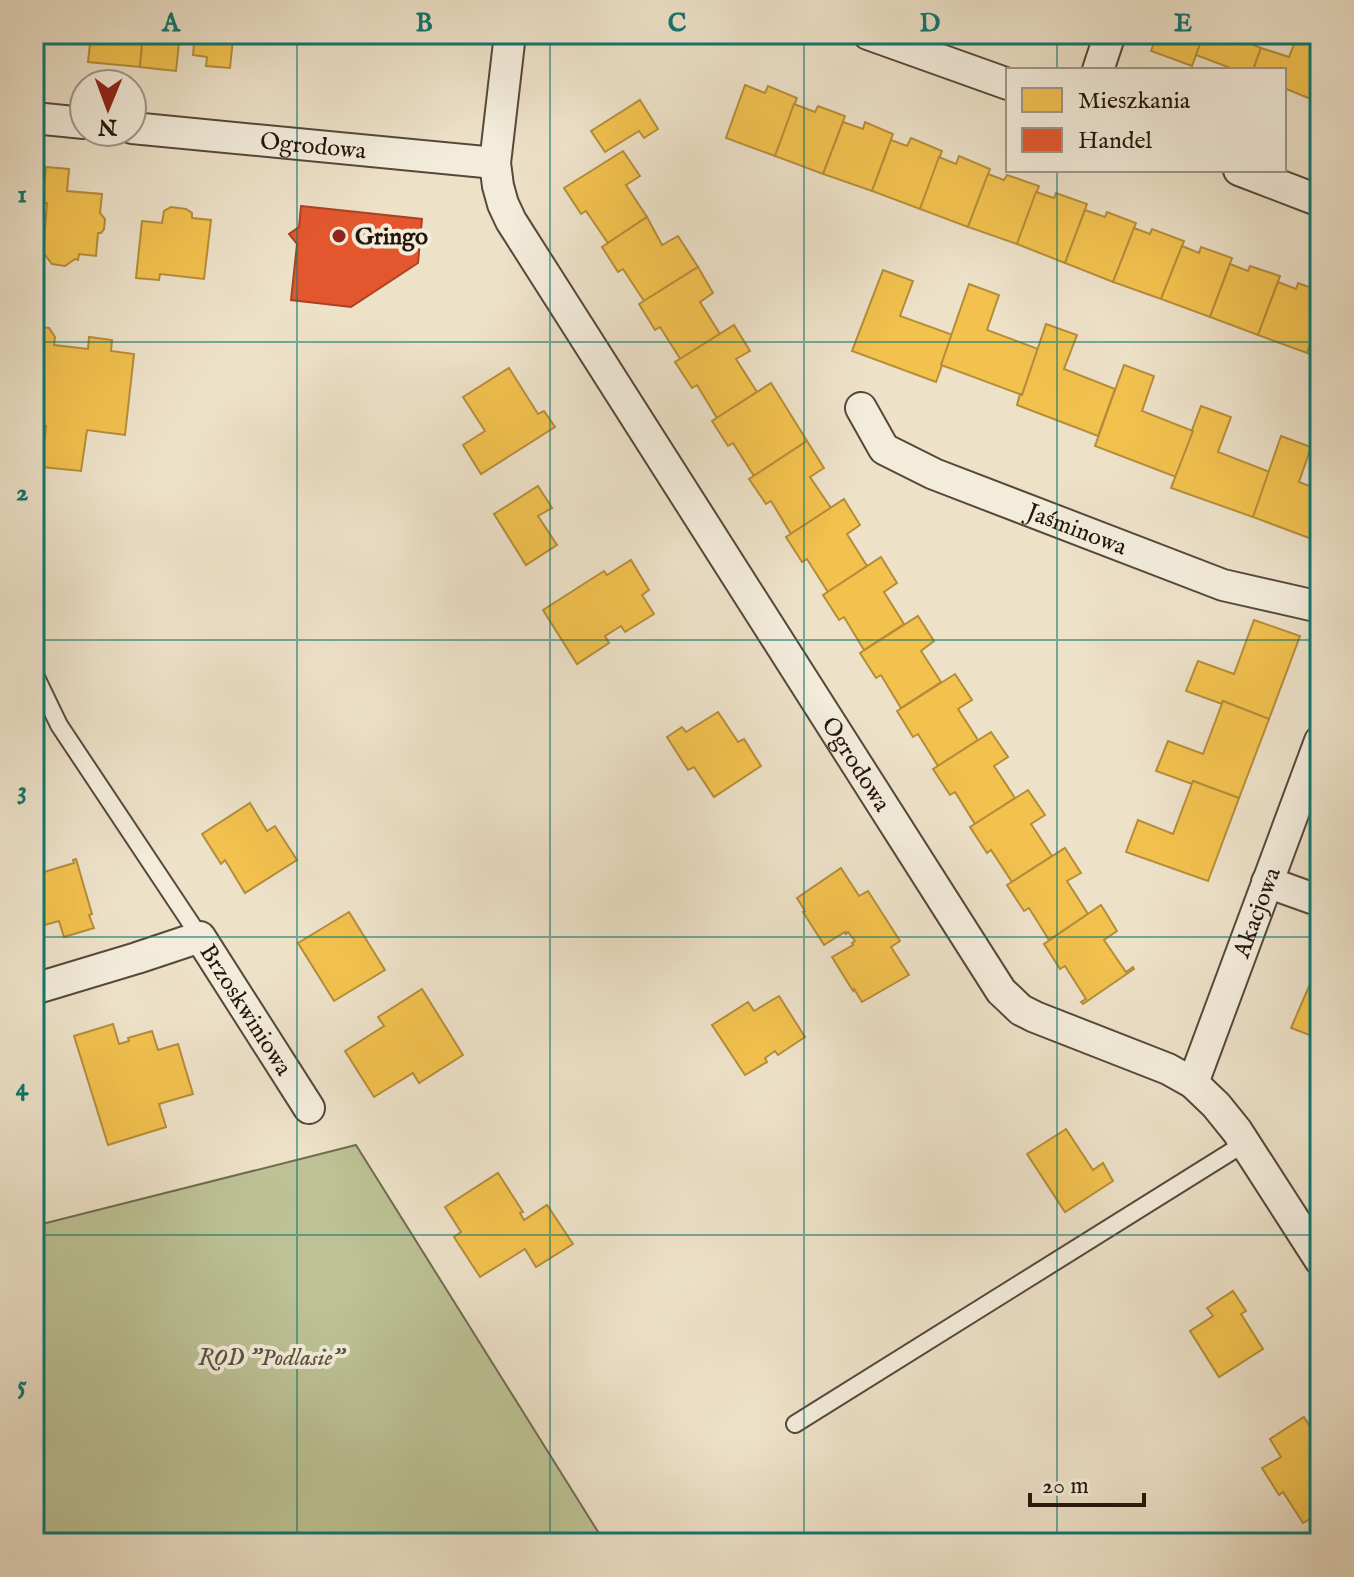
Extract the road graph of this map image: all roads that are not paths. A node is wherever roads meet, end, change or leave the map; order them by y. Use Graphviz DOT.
graph roads {
  1 [pos="510,34"];
  2 [pos="868,34"];
  3 [pos="1110,34"];
  4 [pos="1099,68"];
  5 [pos="1006,83"];
  6 [pos="34,118"];
  7 [pos="68,121"];
  8 [pos="148,130"];
  9 [pos="495,163"];
  10 [pos="1244,172"];
  11 [pos="1320,201"];
  12 [pos="861,408"];
  13 [pos="1320,607"];
  14 [pos="34,673"];
  15 [pos="1320,741"];
  16 [pos="1267,882"];
  17 [pos="1320,901"];
  18 [pos="200,937"];
  19 [pos="34,989"];
  20 [pos="1193,1083"];
  21 [pos="309,1108"];
  22 [pos="1245,1143"];
  23 [pos="1320,1260"];
  24 [pos="795,1424"];
  1 -- 9 [label="street, Ogrodowa"];
  2 -- 5 [label="street"];
  3 -- 4 [label="street"];
  6 -- 7 [label="street"];
  8 -- 9 [label="street, Ogrodowa"];
  9 -- 20 [label="street, Ogrodowa"];
  10 -- 11 [label="street"];
  12 -- 13 [label="street, Jaśminowa"];
  14 -- 18 [label="lane"];
  15 -- 16 [label="street, Akacjowa"];
  16 -- 17 [label="street"];
  16 -- 20 [label="street, Akacjowa"];
  18 -- 19 [label="street, Brzoskwiniowa"];
  18 -- 21 [label="street, Brzoskwiniowa"];
  20 -- 22 [label="street, Ogrodowa"];
  22 -- 23 [label="street, Ogrodowa"];
  22 -- 24 [label="lane"];
}
